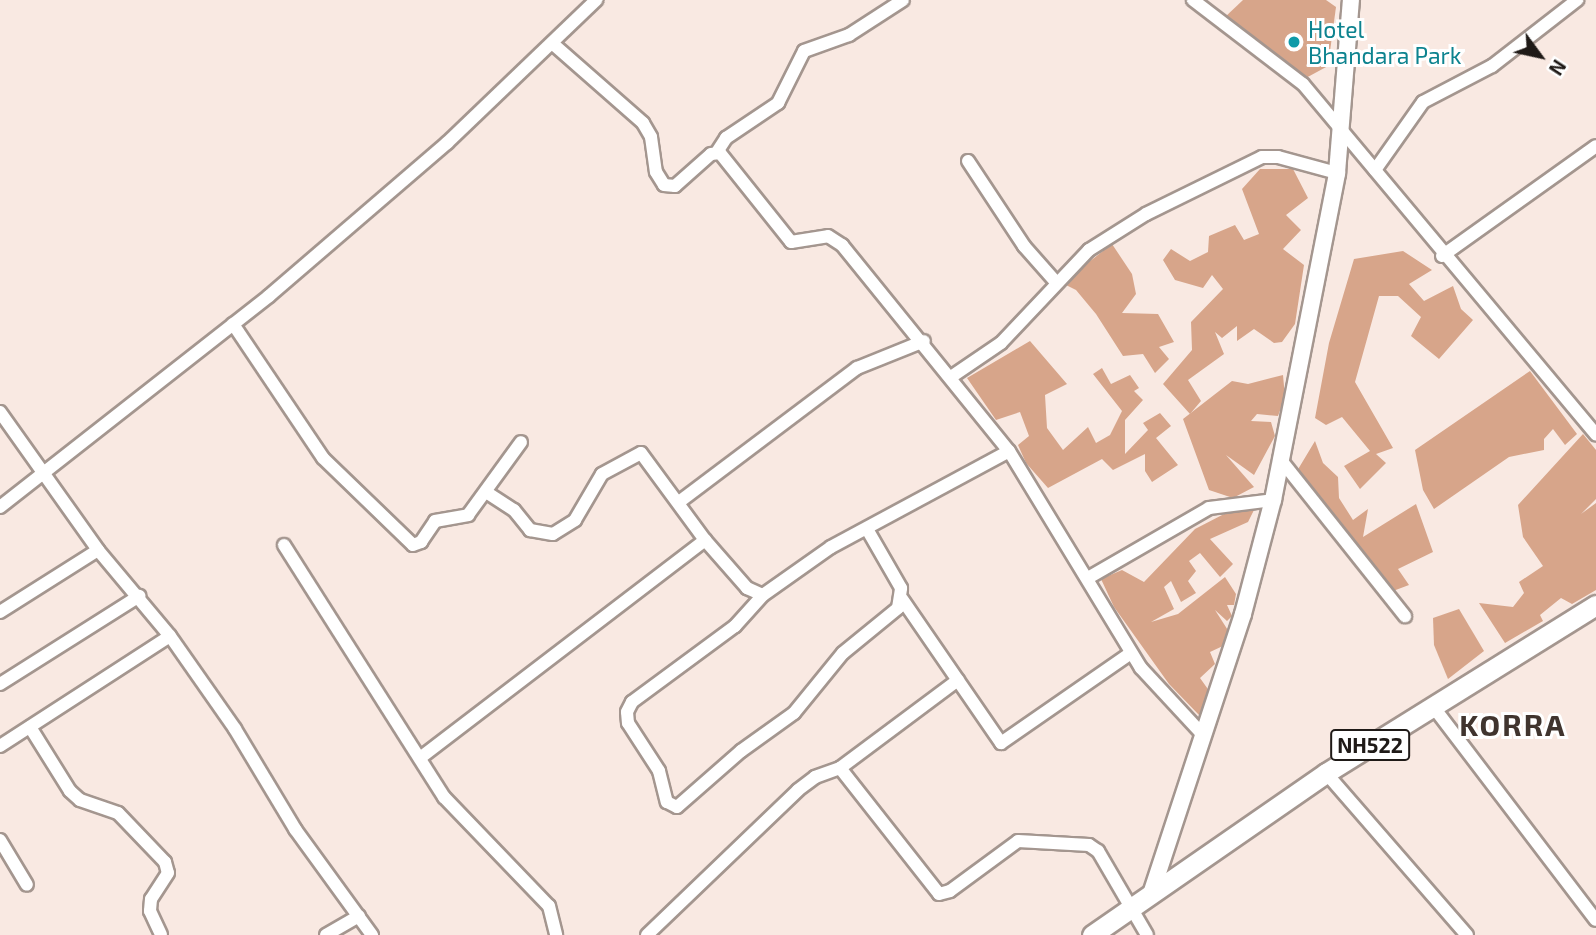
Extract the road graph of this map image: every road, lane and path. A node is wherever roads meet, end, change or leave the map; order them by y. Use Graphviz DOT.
graph roads {
  1 [pos="596,0"];
  2 [pos="903,0"];
  3 [pos="1193,0"];
  4 [pos="1351,0"];
  5 [pos="1577,0"];
  6 [pos="552,43"];
  7 [pos="1339,125"];
  8 [pos="1596,146"];
  9 [pos="717,152"];
  10 [pos="968,161"];
  11 [pos="1375,170"];
  12 [pos="1337,173"];
  13 [pos="1442,256"];
  14 [pos="1055,281"];
  15 [pos="233,324"];
  16 [pos="924,341"];
  17 [pos="951,377"];
  18 [pos="0,412"];
  19 [pos="1593,427"];
  20 [pos="521,442"];
  21 [pos="1009,451"];
  22 [pos="1280,459"];
  23 [pos="42,474"];
  24 [pos="486,492"];
  25 [pos="1273,500"];
  26 [pos="679,502"];
  27 [pos="0,507"];
  28 [pos="867,529"];
  29 [pos="705,540"];
  30 [pos="284,545"];
  31 [pos="98,550"];
  32 [pos="1088,578"];
  33 [pos="763,595"];
  34 [pos="139,596"];
  35 [pos="902,599"];
  36 [pos="1596,605"];
  37 [pos="0,612"];
  38 [pos="1405,616"];
  39 [pos="170,636"];
  40 [pos="1131,653"];
  41 [pos="958,680"];
  42 [pos="0,684"];
  43 [pos="1432,705"];
  44 [pos="30,727"];
  45 [pos="1203,734"];
  46 [pos="0,746"];
  47 [pos="420,758"];
  48 [pos="841,768"];
  49 [pos="1326,773"];
  50 [pos="0,840"];
  51 [pos="27,885"];
  52 [pos="1151,894"];
  53 [pos="1129,908"];
  54 [pos="359,916"];
  55 [pos="1596,920"];
  56 [pos="161,935"];
  57 [pos="326,935"];
  58 [pos="372,935"];
  59 [pos="556,935"];
  60 [pos="647,935"];
  61 [pos="1092,935"];
  62 [pos="1147,935"];
  63 [pos="1467,935"];
  1 -- 6 [label="street"];
  2 -- 9 [label="street"];
  3 -- 7 [label="street"];
  4 -- 7 [label="main road"];
  5 -- 11 [label="street"];
  6 -- 9 [label="street"];
  6 -- 15 [label="street"];
  7 -- 11 [label="street"];
  7 -- 12 [label="main road"];
  8 -- 13 [label="street"];
  9 -- 16 [label="street"];
  10 -- 14 [label="street"];
  11 -- 13 [label="street"];
  12 -- 14 [label="street"];
  12 -- 22 [label="main road"];
  13 -- 19 [label="street"];
  14 -- 17 [label="street"];
  15 -- 23 [label="street"];
  15 -- 24 [label="street"];
  16 -- 17 [label="street"];
  16 -- 26 [label="street"];
  17 -- 21 [label="street"];
  18 -- 23 [label="street"];
  20 -- 24 [label="street"];
  21 -- 28 [label="street"];
  21 -- 32 [label="street"];
  22 -- 25 [label="main road"];
  22 -- 38 [label="street"];
  23 -- 27 [label="street"];
  23 -- 31 [label="street"];
  24 -- 26 [label="street"];
  25 -- 32 [label="street"];
  25 -- 45 [label="main road"];
  26 -- 29 [label="street"];
  28 -- 33 [label="street"];
  28 -- 35 [label="street"];
  29 -- 33 [label="street"];
  29 -- 47 [label="street"];
  30 -- 47 [label="street"];
  31 -- 34 [label="street"];
  31 -- 37 [label="street"];
  32 -- 40 [label="street"];
  33 -- 35 [label="street"];
  34 -- 39 [label="street"];
  34 -- 42 [label="street"];
  35 -- 41 [label="street"];
  36 -- 43 [label="highway, NH522"];
  39 -- 44 [label="street"];
  39 -- 54 [label="street"];
  40 -- 41 [label="street"];
  40 -- 45 [label="street"];
  41 -- 48 [label="street"];
  43 -- 49 [label="highway, NH522"];
  43 -- 55 [label="street"];
  44 -- 46 [label="street"];
  44 -- 56 [label="street"];
  45 -- 52 [label="main road"];
  47 -- 59 [label="street"];
  48 -- 53 [label="street"];
  48 -- 60 [label="street"];
  49 -- 52 [label="highway, NH522"];
  49 -- 63 [label="street"];
  50 -- 51 [label="street"];
  52 -- 53 [label="highway, NH522"];
  53 -- 61 [label="highway, NH522"];
  53 -- 62 [label="street"];
  54 -- 57 [label="street"];
  54 -- 58 [label="street"];
}
